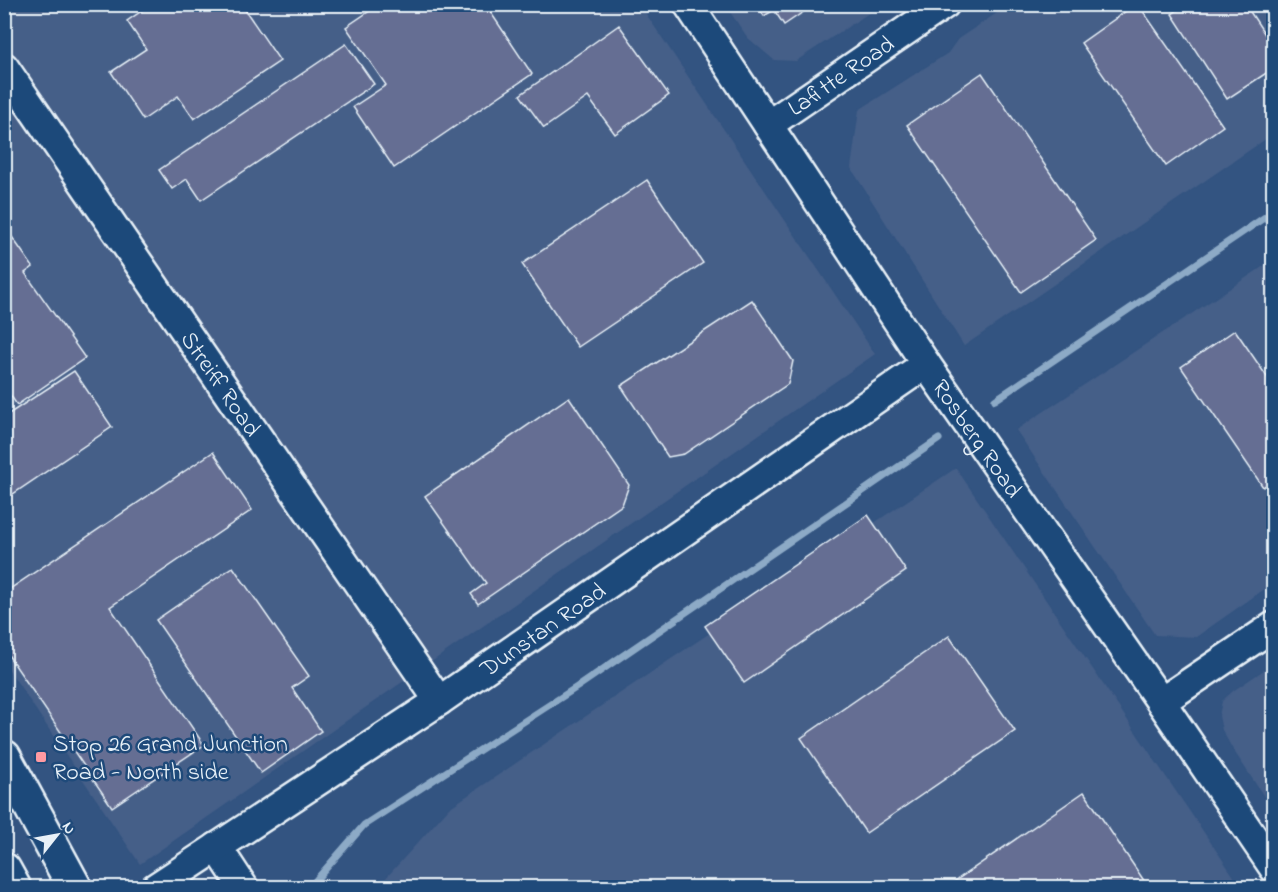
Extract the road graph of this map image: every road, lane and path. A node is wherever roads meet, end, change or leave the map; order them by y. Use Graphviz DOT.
graph roads {
  1 [pos="688,4"];
  2 [pos="945,4"];
  3 [pos="4,67"];
  4 [pos="768,125"];
  5 [pos="926,364"];
  6 [pos="1274,626"];
  7 [pos="439,701"];
  8 [pos="1161,702"];
  9 [pos="4,757"];
  10 [pos="217,847"];
  11 [pos="1274,868"];
  12 [pos="4,870"];
  13 [pos="14,888"];
  14 [pos="75,888"];
  15 [pos="155,888"];
  16 [pos="244,888"];
  1 -- 4 [label="street, Rosberg Road"];
  2 -- 4 [label="street, Lafitte Road"];
  3 -- 7 [label="street, Streiff Road"];
  4 -- 5 [label="street, Rosberg Road"];
  5 -- 7 [label="street, Dunstan Road"];
  5 -- 8 [label="street, Rosberg Road"];
  6 -- 8 [label="street"];
  7 -- 10 [label="street, Dunstan Road"];
  8 -- 11 [label="street, Rosberg Road"];
  9 -- 14 [label="highway"];
  10 -- 15 [label="street, Dunstan Road"];
  10 -- 16 [label="street"];
  12 -- 13 [label="highway"];
}
